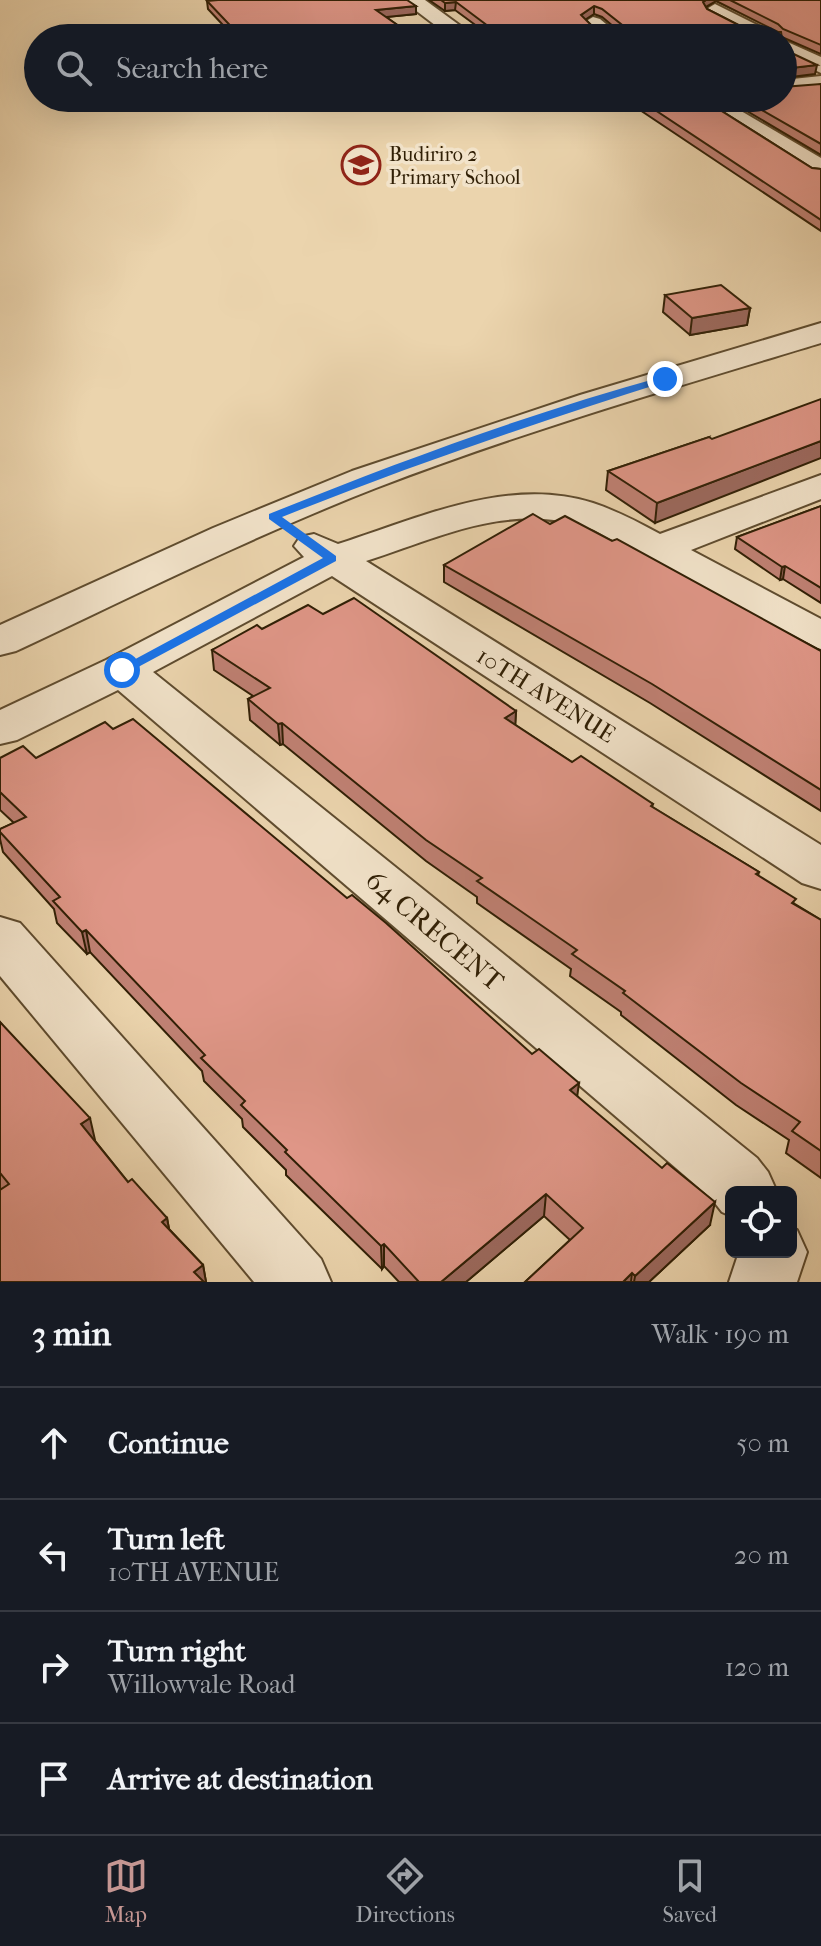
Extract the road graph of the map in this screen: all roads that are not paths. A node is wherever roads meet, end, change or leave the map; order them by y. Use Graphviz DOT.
graph roads {
  1 [pos="412,0"];
  2 [pos="716,10"];
  3 [pos="446,24"];
  4 [pos="742,24"];
  5 [pos="821,50"];
  6 [pos="797,51"];
  7 [pos="797,55"];
  8 [pos="821,66"];
  9 [pos="821,83"];
  10 [pos="797,86"];
  11 [pos="725,112"];
  12 [pos="821,169"];
  13 [pos="821,333"];
  14 [pos="821,486"];
  15 [pos="273,517"];
  16 [pos="659,548"];
  17 [pos="332,559"];
  18 [pos="821,636"];
  19 [pos="0,642"];
  20 [pos="122,670"];
  21 [pos="0,729"];
  22 [pos="821,870"];
  23 [pos="0,938"];
  24 [pos="740,1186"];
  25 [pos="771,1258"];
  26 [pos="297,1282"];
  27 [pos="763,1282"];
  1 -- 3 [label="street"];
  2 -- 4 [label="street"];
  5 -- 6 [label="street"];
  7 -- 8 [label="street"];
  9 -- 10 [label="street"];
  11 -- 12 [label="street"];
  13 -- 15 [label="street"];
  14 -- 16 [label="street"];
  15 -- 17 [label="street, 10TH AVENUE"];
  15 -- 19 [label="street"];
  16 -- 17 [label="street"];
  16 -- 18 [label="street"];
  17 -- 20 [label="street"];
  17 -- 22 [label="street, 10TH AVENUE"];
  20 -- 21 [label="street"];
  20 -- 24 [label="street, 64 CRECENT"];
  23 -- 26 [label="street"];
  25 -- 27 [label="street"];
}
